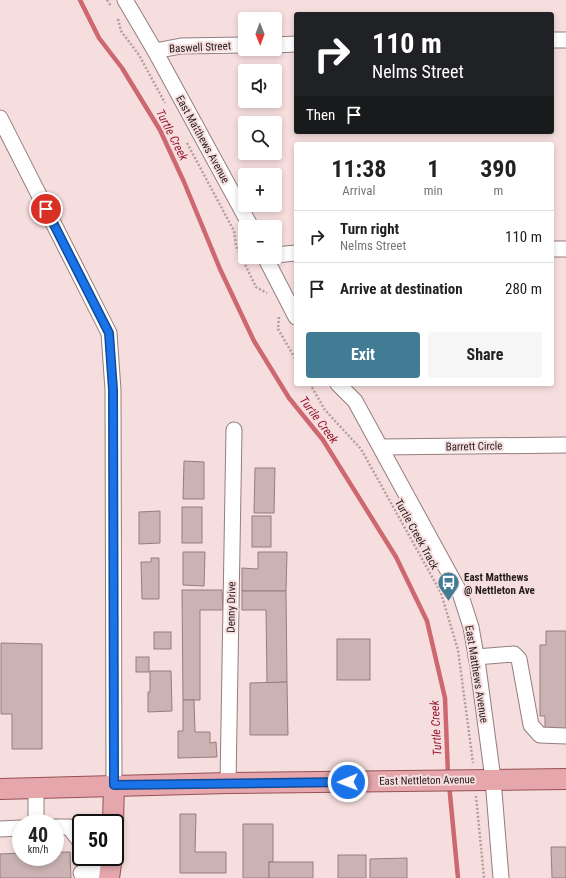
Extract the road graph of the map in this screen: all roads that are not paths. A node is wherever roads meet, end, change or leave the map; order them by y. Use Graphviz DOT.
graph roads {
  1 [pos="125,0"];
  2 [pos="554,40"];
  3 [pos="566,40"];
  4 [pos="294,44"];
  5 [pos="238,45"];
  6 [pos="282,45"];
  7 [pos="155,50"];
  8 [pos="0,118"];
  9 [pos="247,220"];
  10 [pos="554,249"];
  11 [pos="566,249"];
  12 [pos="294,254"];
  13 [pos="282,255"];
  14 [pos="269,264"];
  15 [pos="294,313"];
  16 [pos="340,386"];
  17 [pos="234,430"];
  18 [pos="566,445"];
  19 [pos="381,447"];
  20 [pos="476,657"];
  21 [pos="566,736"];
  22 [pos="566,779"];
  23 [pos="477,780"];
  24 [pos="228,783"];
  25 [pos="114,785"];
  26 [pos="36,787"];
  27 [pos="0,788"];
  28 [pos="36,814"];
  29 [pos="113,814"];
  30 [pos="12,828"];
  31 [pos="0,829"];
  32 [pos="110,869"];
  33 [pos="81,875"];
  34 [pos="501,878"];
  1 -- 7 [label="street, East Matthews Avenue"];
  2 -- 3 [label="street"];
  4 -- 6 [label="street"];
  5 -- 7 [label="street, Baswell Street"];
  7 -- 9 [label="street, East Matthews Avenue"];
  8 -- 25 [label="street"];
  10 -- 11 [label="street"];
  12 -- 13 [label="street"];
  14 -- 15 [label="street"];
  16 -- 19 [label="street, East Matthews Avenue"];
  17 -- 24 [label="street, Denny Drive"];
  18 -- 19 [label="street, Barrett Circle"];
  19 -- 20 [label="street, East Matthews Avenue"];
  20 -- 21 [label="street"];
  20 -- 23 [label="street, East Matthews Avenue"];
  22 -- 23 [label="main road, East Nettleton Avenue"];
  23 -- 24 [label="main road, East Nettleton Avenue"];
  23 -- 34 [label="street, East Matthews Avenue"];
  24 -- 25 [label="main road, East Nettleton Avenue"];
  25 -- 26 [label="main road, East Nettleton Avenue"];
  25 -- 29 [label="main road"];
  26 -- 27 [label="main road, East Nettleton Avenue"];
  26 -- 28 [label="street"];
  30 -- 31 [label="street"];
  32 -- 33 [label="street"];
}
